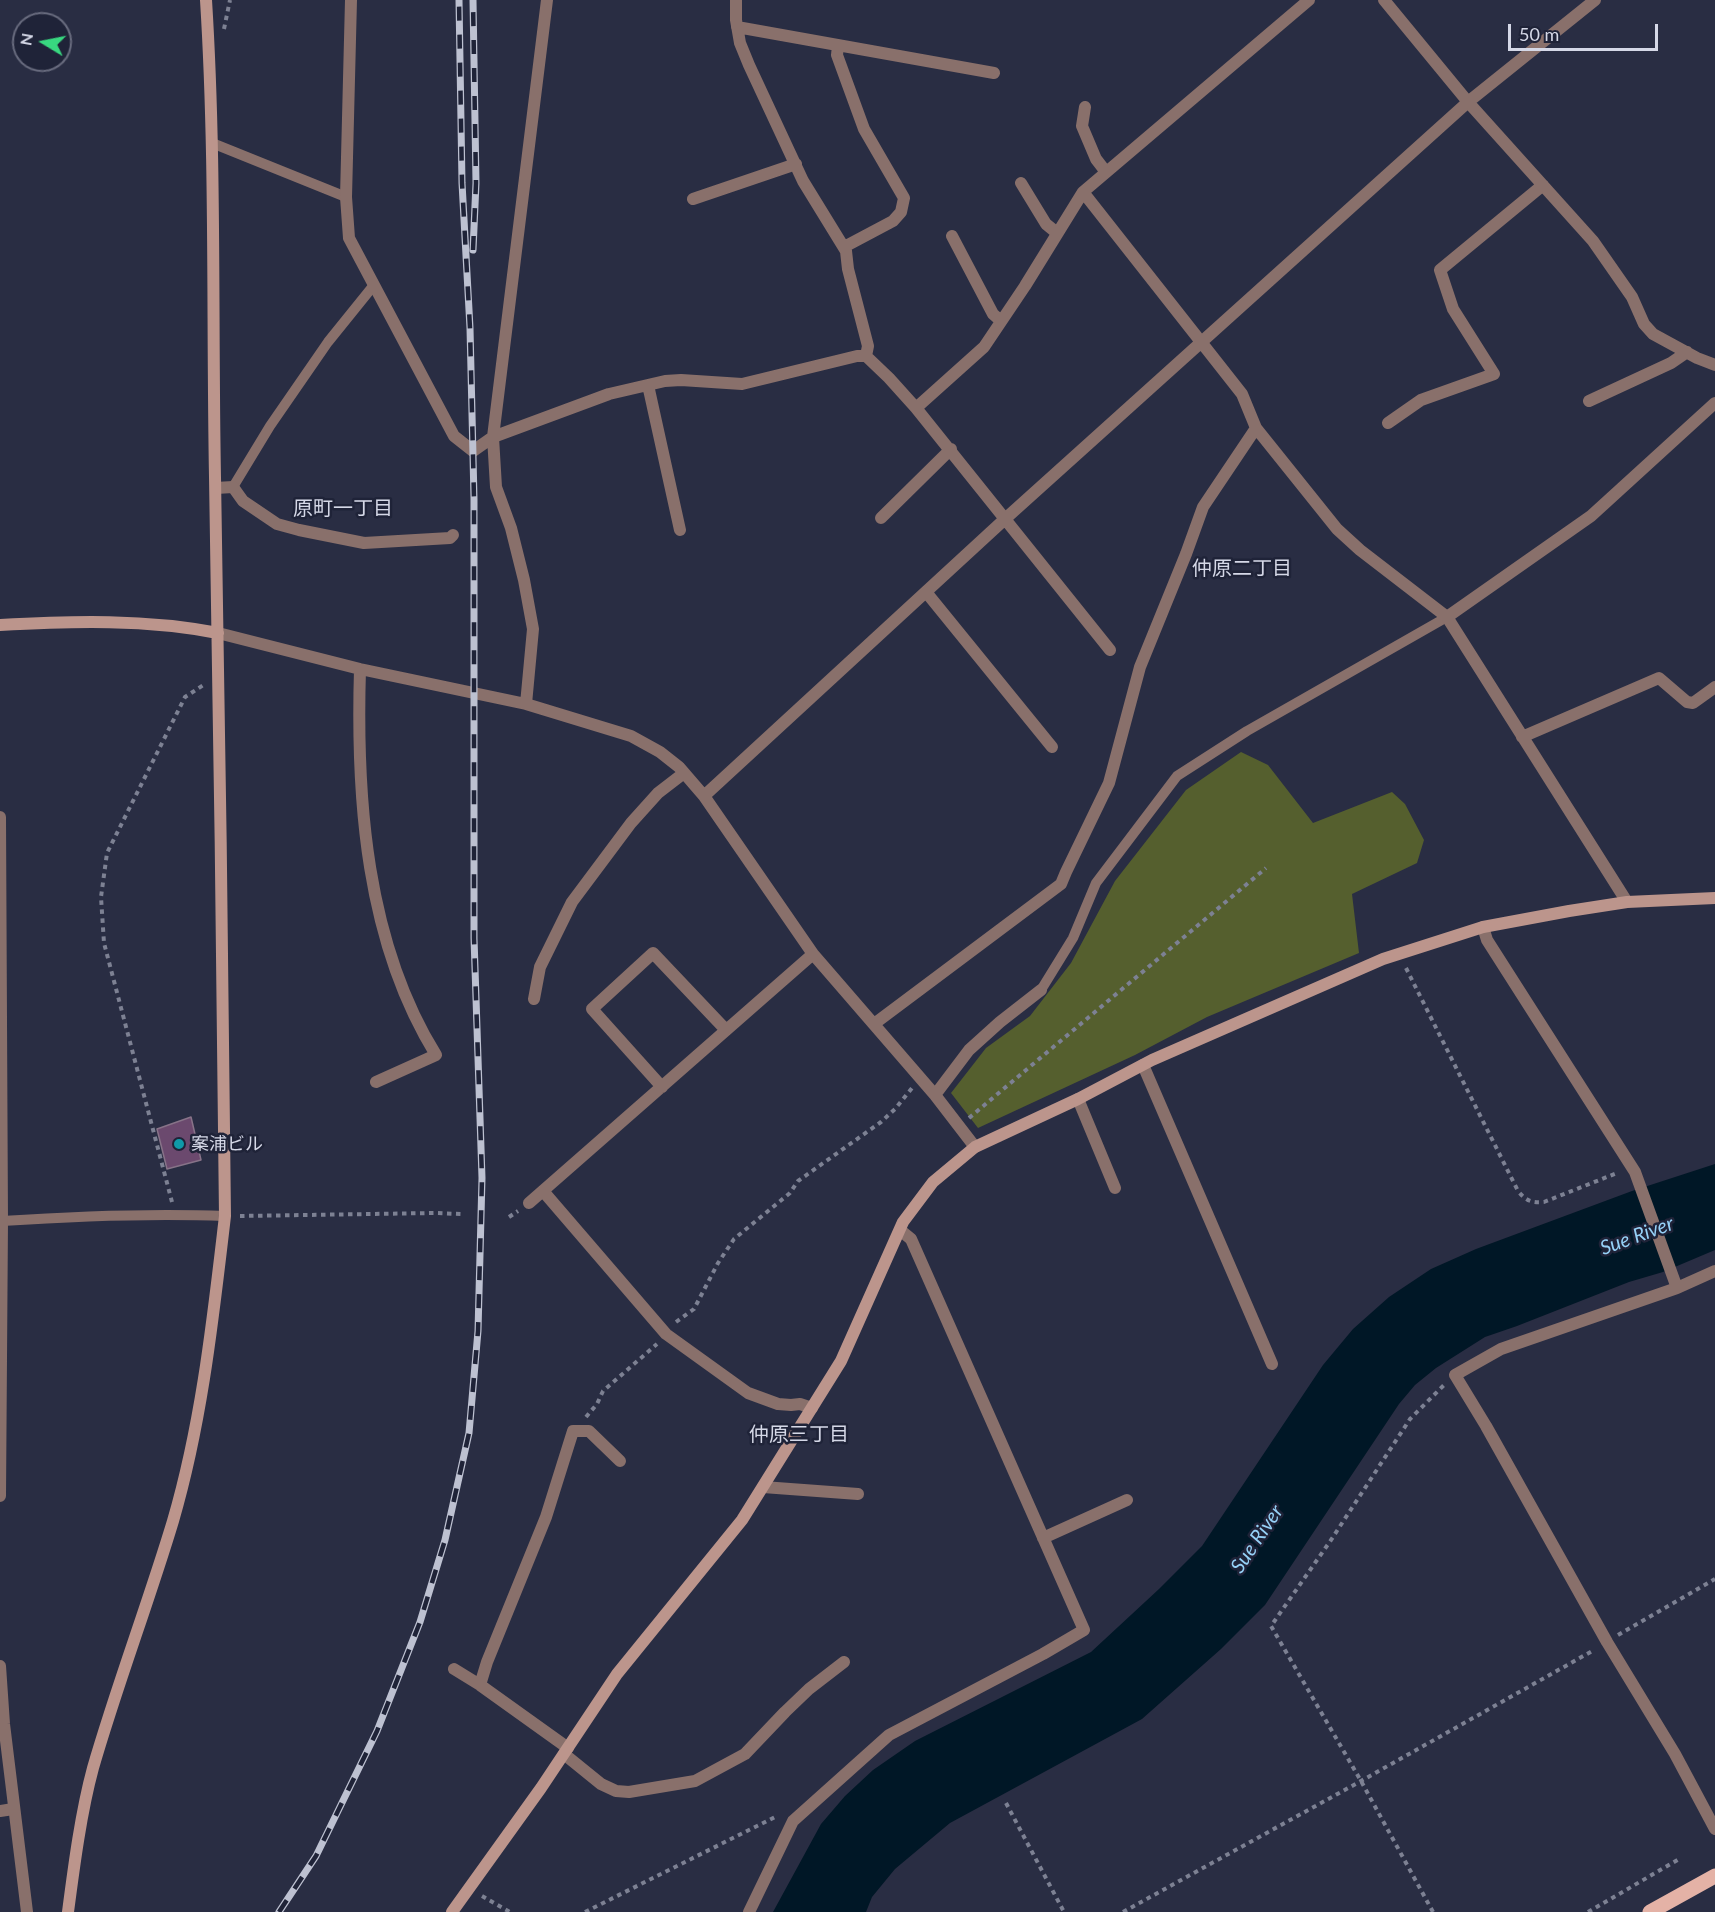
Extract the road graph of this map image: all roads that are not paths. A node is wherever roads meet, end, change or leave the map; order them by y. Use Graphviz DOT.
graph roads {
  1 [pos="206,0"];
  2 [pos="351,0"];
  3 [pos="547,0"];
  4 [pos="736,0"];
  5 [pos="1309,0"];
  6 [pos="1384,0"];
  7 [pos="1595,0"];
  8 [pos="738,27"];
  9 [pos="838,45"];
  10 [pos="994,73"];
  11 [pos="1468,102"];
  12 [pos="1085,107"];
  13 [pos="212,143"];
  14 [pos="796,164"];
  15 [pos="1106,172"];
  16 [pos="1021,183"];
  17 [pos="1543,185"];
  18 [pos="1083,192"];
  19 [pos="346,197"];
  20 [pos="693,199"];
  21 [pos="1057,233"];
  22 [pos="952,236"];
  23 [pos="844,247"];
  24 [pos="374,285"];
  25 [pos="1001,321"];
  26 [pos="1202,342"];
  27 [pos="1687,352"];
  28 [pos="866,356"];
  29 [pos="1715,365"];
  30 [pos="648,385"];
  31 [pos="1589,401"];
  32 [pos="1715,403"];
  33 [pos="916,408"];
  34 [pos="1388,423"];
  35 [pos="1256,428"];
  36 [pos="493,436"];
  37 [pos="951,449"];
  38 [pos="233,487"];
  39 [pos="216,488"];
  40 [pos="881,518"];
  41 [pos="1005,519"];
  42 [pos="680,530"];
  43 [pos="453,535"];
  44 [pos="926,592"];
  45 [pos="1447,618"];
  46 [pos="0,625"];
  47 [pos="218,633"];
  48 [pos="1110,650"];
  49 [pos="360,669"];
  50 [pos="1715,687"];
  51 [pos="526,704"];
  52 [pos="1522,737"];
  53 [pos="1052,747"];
  54 [pos="684,773"];
  55 [pos="704,796"];
  56 [pos="0,817"];
  57 [pos="1715,898"];
  58 [pos="1627,902"];
  59 [pos="1483,927"];
  60 [pos="813,954"];
  61 [pos="1041,990"];
  62 [pos="534,999"];
  63 [pos="874,1024"];
  64 [pos="726,1030"];
  65 [pos="1143,1065"];
  66 [pos="376,1082"];
  67 [pos="662,1087"];
  68 [pos="935,1095"];
  69 [pos="1078,1099"];
  70 [pos="1,1128"];
  71 [pos="975,1147"];
  72 [pos="1115,1188"];
  73 [pos="543,1191"];
  74 [pos="529,1203"];
  75 [pos="225,1216"];
  76 [pos="2,1221"];
  77 [pos="900,1230"];
  78 [pos="1715,1271"];
  79 [pos="1677,1288"];
  80 [pos="1272,1364"];
  81 [pos="812,1408"];
  82 [pos="620,1461"];
  83 [pos="0,1479"];
  84 [pos="763,1488"];
  85 [pos="858,1494"];
  86 [pos="0,1496"];
  87 [pos="1127,1500"];
  88 [pos="1043,1538"];
  89 [pos="844,1662"];
  90 [pos="0,1666"];
  91 [pos="454,1669"];
  92 [pos="480,1685"];
  93 [pos="2,1724"];
  94 [pos="566,1751"];
  95 [pos="14,1809"];
  96 [pos="0,1810"];
  97 [pos="1715,1829"];
  98 [pos="1715,1876"];
  99 [pos="27,1912"];
  100 [pos="68,1912"];
  101 [pos="452,1912"];
  102 [pos="749,1912"];
  103 [pos="1650,1912"];
  1 -- 13 [label="street"];
  2 -- 19 [label="street"];
  3 -- 36 [label="street"];
  4 -- 8 [label="street"];
  5 -- 15 [label="street"];
  6 -- 11 [label="street"];
  7 -- 11 [label="street"];
  8 -- 9 [label="street"];
  8 -- 14 [label="street"];
  9 -- 10 [label="street"];
  9 -- 23 [label="street"];
  11 -- 17 [label="street"];
  11 -- 26 [label="street"];
  12 -- 15 [label="street"];
  13 -- 19 [label="lane"];
  13 -- 39 [label="street"];
  14 -- 20 [label="street"];
  14 -- 23 [label="street"];
  15 -- 18 [label="street"];
  16 -- 21 [label="street"];
  17 -- 27 [label="street"];
  17 -- 34 [label="street"];
  18 -- 21 [label="street"];
  18 -- 26 [label="street"];
  19 -- 24 [label="street"];
  21 -- 25 [label="street"];
  22 -- 25 [label="street"];
  23 -- 28 [label="street"];
  24 -- 36 [label="street"];
  24 -- 38 [label="lane"];
  25 -- 33 [label="street"];
  26 -- 35 [label="street"];
  26 -- 41 [label="street"];
  27 -- 29 [label="street"];
  27 -- 31 [label="street"];
  28 -- 30 [label="street"];
  28 -- 33 [label="street"];
  30 -- 36 [label="street"];
  30 -- 42 [label="street"];
  32 -- 45 [label="street"];
  33 -- 37 [label="street"];
  35 -- 45 [label="street"];
  35 -- 63 [label="street"];
  36 -- 51 [label="street"];
  37 -- 40 [label="street"];
  37 -- 41 [label="street"];
  38 -- 39 [label="street"];
  38 -- 43 [label="street"];
  39 -- 47 [label="street"];
  41 -- 44 [label="street"];
  41 -- 48 [label="street"];
  44 -- 53 [label="street"];
  44 -- 55 [label="street"];
  45 -- 52 [label="street"];
  45 -- 61 [label="lane"];
  46 -- 47 [label="street"];
  47 -- 49 [label="street"];
  47 -- 75 [label="street"];
  49 -- 51 [label="street"];
  49 -- 66 [label="street"];
  50 -- 52 [label="street"];
  51 -- 54 [label="street"];
  52 -- 58 [label="street"];
  54 -- 55 [label="street"];
  54 -- 62 [label="street"];
  55 -- 60 [label="street"];
  56 -- 70 [label="street"];
  57 -- 58 [label="street"];
  58 -- 59 [label="street"];
  59 -- 65 [label="street"];
  59 -- 79 [label="street"];
  60 -- 63 [label="street"];
  60 -- 64 [label="street"];
  61 -- 68 [label="street"];
  63 -- 68 [label="street"];
  64 -- 67 [label="street"];
  64 -- 67 [label="street"];
  65 -- 69 [label="street"];
  65 -- 80 [label="street"];
  67 -- 73 [label="street"];
  68 -- 71 [label="street"];
  69 -- 71 [label="street"];
  69 -- 72 [label="street"];
  70 -- 76 [label="street"];
  71 -- 77 [label="street"];
  73 -- 74 [label="street"];
  73 -- 81 [label="street"];
  75 -- 76 [label="lane"];
  75 -- 100 [label="street"];
  76 -- 83 [label="street"];
  77 -- 81 [label="street"];
  77 -- 88 [label="street"];
  78 -- 79 [label="street"];
  79 -- 97 [label="street"];
  81 -- 84 [label="street"];
  82 -- 92 [label="street"];
  83 -- 86 [label="street"];
  84 -- 85 [label="street"];
  84 -- 94 [label="street"];
  87 -- 88 [label="street"];
  88 -- 102 [label="street"];
  89 -- 94 [label="street"];
  90 -- 93 [label="street"];
  91 -- 92 [label="street"];
  92 -- 94 [label="street"];
  93 -- 95 [label="street"];
  94 -- 101 [label="street"];
  95 -- 96 [label="street"];
  95 -- 99 [label="street"];
  98 -- 103 [label="main road"];
}
